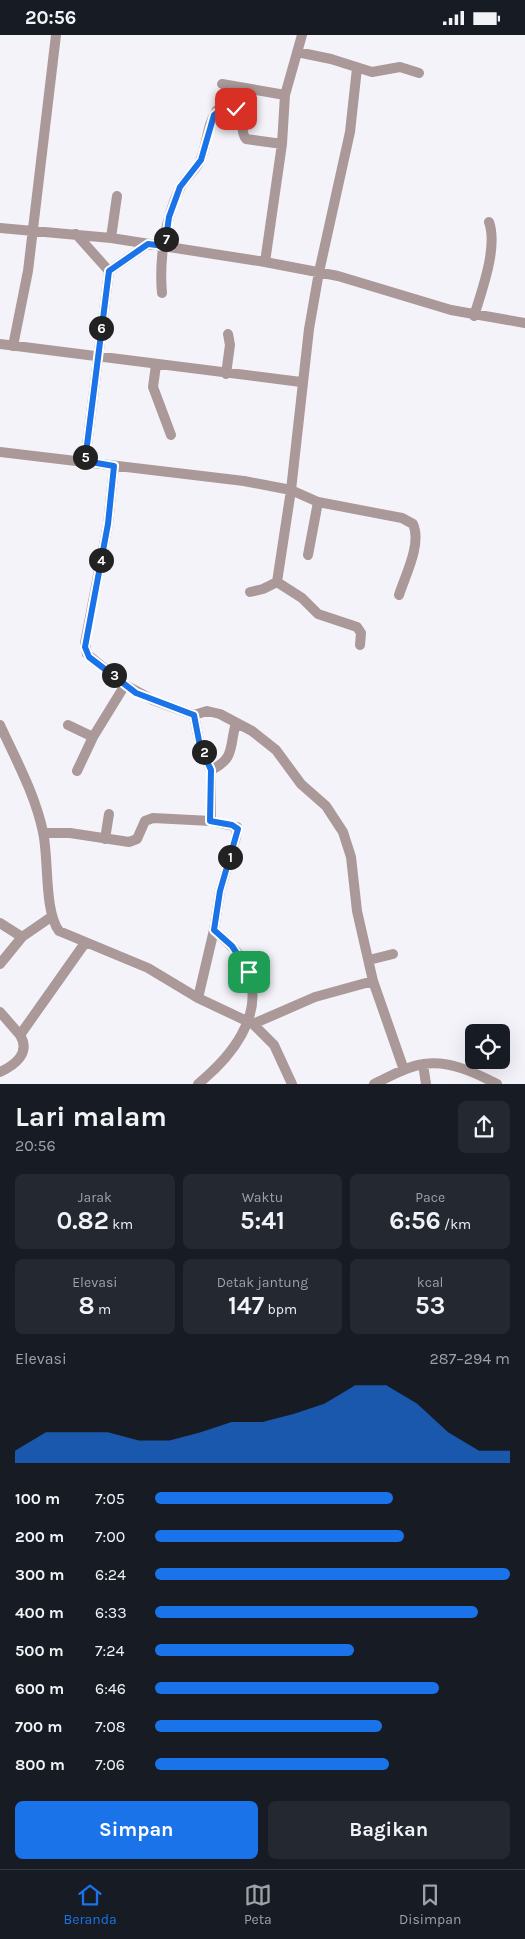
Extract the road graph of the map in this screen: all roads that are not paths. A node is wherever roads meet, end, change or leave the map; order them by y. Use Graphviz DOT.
graph roads {
  1 [pos="56,35"];
  2 [pos="302,35"];
  3 [pos="297,52"];
  4 [pos="358,68"];
  5 [pos="419,73"];
  6 [pos="222,84"];
  7 [pos="285,95"];
  8 [pos="282,144"];
  9 [pos="117,196"];
  10 [pos="489,223"];
  11 [pos="0,228"];
  12 [pos="33,230"];
  13 [pos="76,234"];
  14 [pos="111,238"];
  15 [pos="148,244"];
  16 [pos="165,246"];
  17 [pos="265,262"];
  18 [pos="109,271"];
  19 [pos="319,272"];
  20 [pos="162,293"];
  21 [pos="474,315"];
  22 [pos="525,323"];
  23 [pos="228,334"];
  24 [pos="0,344"];
  25 [pos="14,346"];
  26 [pos="97,356"];
  27 [pos="156,365"];
  28 [pos="226,374"];
  29 [pos="302,382"];
  30 [pos="171,435"];
  31 [pos="0,452"];
  32 [pos="85,461"];
  33 [pos="114,466"];
  34 [pos="291,490"];
  35 [pos="318,502"];
  36 [pos="308,555"];
  37 [pos="276,582"];
  38 [pos="250,592"];
  39 [pos="399,595"];
  40 [pos="360,645"];
  41 [pos="125,685"];
  42 [pos="194,715"];
  43 [pos="236,723"];
  44 [pos="0,725"];
  45 [pos="68,725"];
  46 [pos="93,737"];
  47 [pos="211,770"];
  48 [pos="77,771"];
  49 [pos="109,814"];
  50 [pos="210,821"];
  51 [pos="43,833"];
  52 [pos="105,839"];
  53 [pos="51,917"];
  54 [pos="0,923"];
  55 [pos="214,930"];
  56 [pos="22,937"];
  57 [pos="85,943"];
  58 [pos="393,953"];
  59 [pos="369,960"];
  60 [pos="0,964"];
  61 [pos="374,981"];
  62 [pos="198,998"];
  63 [pos="0,1012"];
  64 [pos="251,1023"];
  65 [pos="20,1035"];
  66 [pos="423,1063"];
  67 [pos="404,1070"];
  68 [pos="0,1072"];
  69 [pos="198,1084"];
  70 [pos="292,1084"];
  71 [pos="374,1084"];
  72 [pos="426,1084"];
  73 [pos="497,1084"];
  1 -- 12 [label="street"];
  2 -- 3 [label="street"];
  3 -- 4 [label="street"];
  3 -- 7 [label="street"];
  4 -- 5 [label="street"];
  4 -- 19 [label="street"];
  6 -- 7 [label="street"];
  7 -- 8 [label="street"];
  8 -- 16 [label="street"];
  8 -- 17 [label="street"];
  9 -- 14 [label="street"];
  10 -- 21 [label="street"];
  11 -- 12 [label="street"];
  12 -- 13 [label="street"];
  12 -- 25 [label="street"];
  13 -- 14 [label="street"];
  13 -- 18 [label="street"];
  14 -- 15 [label="street"];
  15 -- 16 [label="street"];
  15 -- 18 [label="street"];
  16 -- 17 [label="street"];
  16 -- 20 [label="street"];
  17 -- 19 [label="street"];
  18 -- 26 [label="street"];
  19 -- 21 [label="street"];
  19 -- 29 [label="street"];
  21 -- 22 [label="street"];
  23 -- 28 [label="street"];
  24 -- 25 [label="street"];
  25 -- 26 [label="street"];
  26 -- 27 [label="street"];
  26 -- 32 [label="street"];
  27 -- 28 [label="street"];
  27 -- 30 [label="street"];
  28 -- 29 [label="street"];
  29 -- 34 [label="street"];
  31 -- 32 [label="street"];
  32 -- 33 [label="street"];
  33 -- 34 [label="street"];
  33 -- 41 [label="street"];
  34 -- 35 [label="street"];
  34 -- 37 [label="street"];
  35 -- 36 [label="street"];
  35 -- 39 [label="street"];
  37 -- 38 [label="street"];
  37 -- 40 [label="street"];
  41 -- 42 [label="street"];
  41 -- 46 [label="street"];
  42 -- 43 [label="street"];
  42 -- 47 [label="street"];
  43 -- 47 [label="street"];
  43 -- 59 [label="street"];
  44 -- 51 [label="street"];
  45 -- 46 [label="street"];
  46 -- 48 [label="street"];
  47 -- 50 [label="street"];
  49 -- 52 [label="street"];
  50 -- 52 [label="street"];
  50 -- 55 [label="street"];
  51 -- 52 [label="street"];
  51 -- 53 [label="street"];
  53 -- 56 [label="street"];
  53 -- 57 [label="street"];
  54 -- 56 [label="street"];
  55 -- 62 [label="street"];
  55 -- 64 [label="street"];
  56 -- 60 [label="street"];
  57 -- 62 [label="street"];
  57 -- 65 [label="street"];
  58 -- 59 [label="street"];
  59 -- 61 [label="street"];
  61 -- 64 [label="street"];
  61 -- 67 [label="street"];
  62 -- 64 [label="street"];
  63 -- 65 [label="street"];
  64 -- 69 [label="street"];
  64 -- 70 [label="street"];
  65 -- 68 [label="street"];
  66 -- 67 [label="street"];
  66 -- 72 [label="street"];
  66 -- 73 [label="street"];
  67 -- 71 [label="street"];
}
